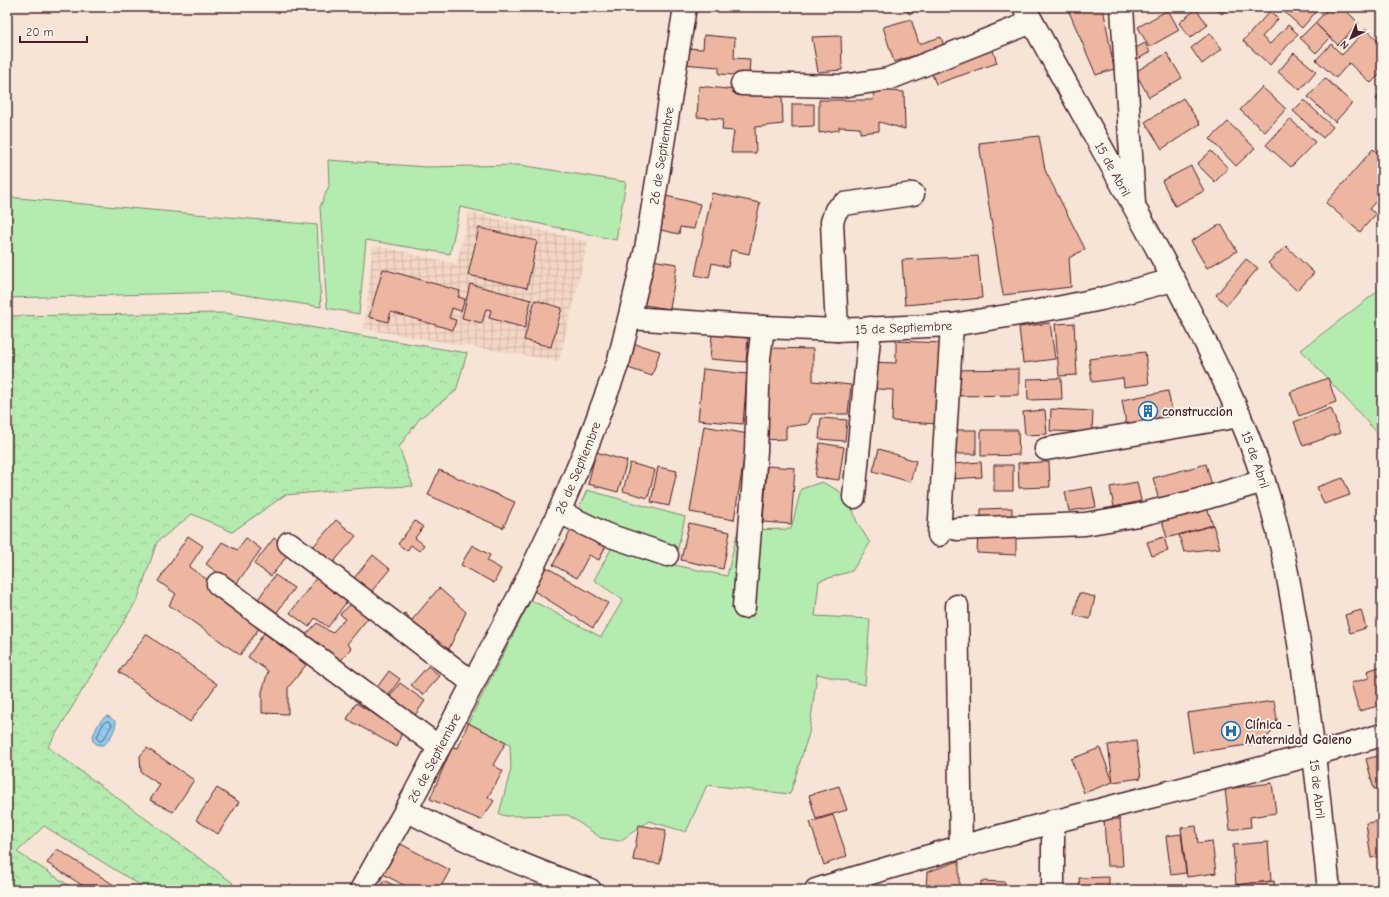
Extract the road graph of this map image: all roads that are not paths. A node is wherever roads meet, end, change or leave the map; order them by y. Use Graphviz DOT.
graph roads {
  1 [pos="685,7"];
  2 [pos="1122,7"];
  3 [pos="1028,14"];
  4 [pos="742,84"];
  5 [pos="913,194"];
  6 [pos="1134,204"];
  7 [pos="1173,280"];
  8 [pos="630,318"];
  9 [pos="952,325"];
  10 [pos="763,327"];
  11 [pos="870,328"];
  12 [pos="837,330"];
  13 [pos="1240,416"];
  14 [pos="1046,449"];
  15 [pos="1264,481"];
  16 [pos="854,497"];
  17 [pos="559,512"];
  18 [pos="289,543"];
  19 [pos="667,555"];
  20 [pos="218,584"];
  21 [pos="957,606"];
  22 [pos="744,607"];
  23 [pos="473,683"];
  24 [pos="1382,735"];
  25 [pos="439,747"];
  26 [pos="1314,754"];
  27 [pos="406,810"];
  28 [pos="1053,821"];
  29 [pos="961,847"];
  30 [pos="852,884"];
  31 [pos="361,890"];
  32 [pos="590,890"];
  33 [pos="816,890"];
  34 [pos="1053,890"];
  35 [pos="1329,890"];
  1 -- 8 [label="street, 26 de Septiembre"];
  2 -- 6 [label="street"];
  3 -- 4 [label="street"];
  3 -- 6 [label="street, 15 de Abril"];
  5 -- 12 [label="street"];
  6 -- 7 [label="street, 15 de Abril"];
  7 -- 9 [label="street, 15 de Septiembre"];
  7 -- 13 [label="street, 15 de Abril"];
  8 -- 10 [label="street, 15 de Septiembre"];
  8 -- 17 [label="street, 26 de Septiembre"];
  9 -- 11 [label="street, 15 de Septiembre"];
  9 -- 15 [label="street"];
  10 -- 12 [label="street, 15 de Septiembre"];
  10 -- 22 [label="street"];
  11 -- 12 [label="street, 15 de Septiembre"];
  11 -- 16 [label="street"];
  13 -- 14 [label="street"];
  13 -- 15 [label="street, 15 de Abril"];
  15 -- 26 [label="street, 15 de Abril"];
  17 -- 19 [label="street"];
  17 -- 23 [label="street, 26 de Septiembre"];
  18 -- 23 [label="street"];
  20 -- 25 [label="street"];
  21 -- 29 [label="street"];
  23 -- 25 [label="street, 26 de Septiembre"];
  24 -- 26 [label="street"];
  25 -- 27 [label="street, 26 de Septiembre"];
  26 -- 28 [label="street"];
  26 -- 35 [label="street, 15 de Abril"];
  27 -- 31 [label="street, 26 de Septiembre"];
  27 -- 32 [label="street"];
  28 -- 29 [label="street"];
  28 -- 34 [label="street"];
  29 -- 30 [label="street"];
  30 -- 33 [label="street"];
}
